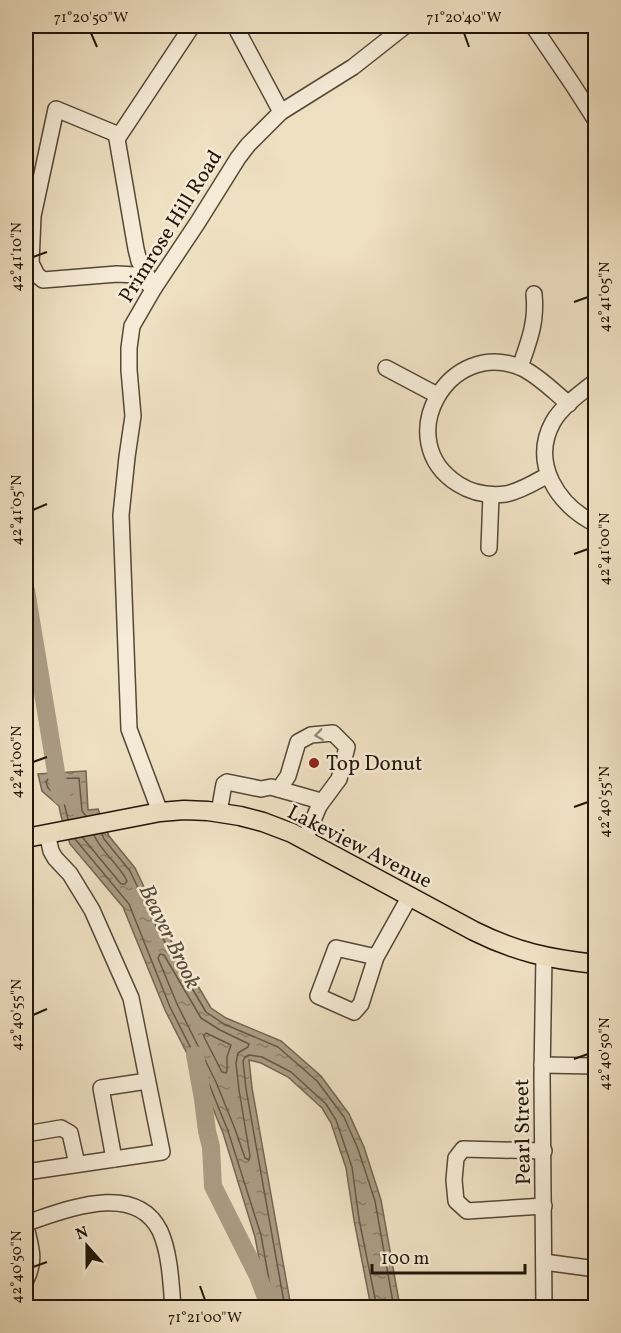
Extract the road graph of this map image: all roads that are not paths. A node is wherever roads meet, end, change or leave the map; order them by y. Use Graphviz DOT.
graph roads {
  1 [pos="192,26"];
  2 [pos="235,26"];
  3 [pos="405,26"];
  4 [pos="533,26"];
  5 [pos="281,112"];
  6 [pos="596,121"];
  7 [pos="119,135"];
  8 [pos="154,288"];
  9 [pos="534,294"];
  10 [pos="386,368"];
  11 [pos="520,368"];
  12 [pos="596,381"];
  13 [pos="437,395"];
  14 [pos="569,404"];
  15 [pos="548,475"];
  16 [pos="491,495"];
  17 [pos="596,524"];
  18 [pos="489,548"];
  19 [pos="279,789"];
  20 [pos="319,806"];
  21 [pos="160,812"];
  22 [pos="219,812"];
  23 [pos="52,832"];
  24 [pos="26,838"];
  25 [pos="305,840"];
  26 [pos="410,896"];
  27 [pos="376,957"];
  28 [pos="544,957"];
  29 [pos="596,964"];
  30 [pos="542,1065"];
  31 [pos="596,1066"];
  32 [pos="147,1081"];
  33 [pos="26,1134"];
  34 [pos="544,1151"];
  35 [pos="114,1159"];
  36 [pos="77,1164"];
  37 [pos="26,1172"];
  38 [pos="544,1206"];
  39 [pos="26,1225"];
  40 [pos="544,1263"];
  41 [pos="596,1269"];
  42 [pos="26,1280"];
  43 [pos="173,1308"];
  44 [pos="544,1308"];
  1 -- 7 [label="street"];
  2 -- 5 [label="street"];
  3 -- 5 [label="street, Primrose Hill Road"];
  4 -- 6 [label="street"];
  5 -- 8 [label="street, Primrose Hill Road"];
  7 -- 8 [label="street"];
  7 -- 8 [label="street"];
  8 -- 21 [label="street, Primrose Hill Road"];
  9 -- 11 [label="street"];
  10 -- 13 [label="street"];
  11 -- 13 [label="street"];
  11 -- 14 [label="street"];
  12 -- 14 [label="street"];
  13 -- 16 [label="street"];
  14 -- 15 [label="street"];
  15 -- 16 [label="street"];
  15 -- 17 [label="street"];
  16 -- 18 [label="street"];
  19 -- 20 [label="street"];
  20 -- 19 [label="street, one-way"];
  19 -- 22 [label="street"];
  20 -- 25 [label="street"];
  21 -- 22 [label="main road, Lakeview Avenue"];
  21 -- 23 [label="main road, Lakeview Avenue"];
  22 -- 25 [label="main road, Lakeview Avenue"];
  23 -- 24 [label="main road, Lakeview Avenue"];
  23 -- 32 [label="street"];
  25 -- 26 [label="main road, Lakeview Avenue"];
  26 -- 27 [label="street"];
  26 -- 28 [label="main road, Lakeview Avenue"];
  27 -- 27 [label="street"];
  28 -- 29 [label="main road, Lakeview Avenue"];
  28 -- 30 [label="street, Pearl Street"];
  30 -- 31 [label="street"];
  30 -- 34 [label="street, Pearl Street"];
  32 -- 35 [label="street"];
  32 -- 35 [label="street"];
  33 -- 36 [label="street"];
  34 -- 38 [label="street, Pearl Street"];
  34 -- 38 [label="street"];
  35 -- 36 [label="street"];
  36 -- 37 [label="street"];
  38 -- 40 [label="street, Pearl Street"];
  39 -- 42 [label="street"];
  39 -- 43 [label="street"];
  40 -- 41 [label="street"];
  40 -- 44 [label="street, Pearl Street"];
}
